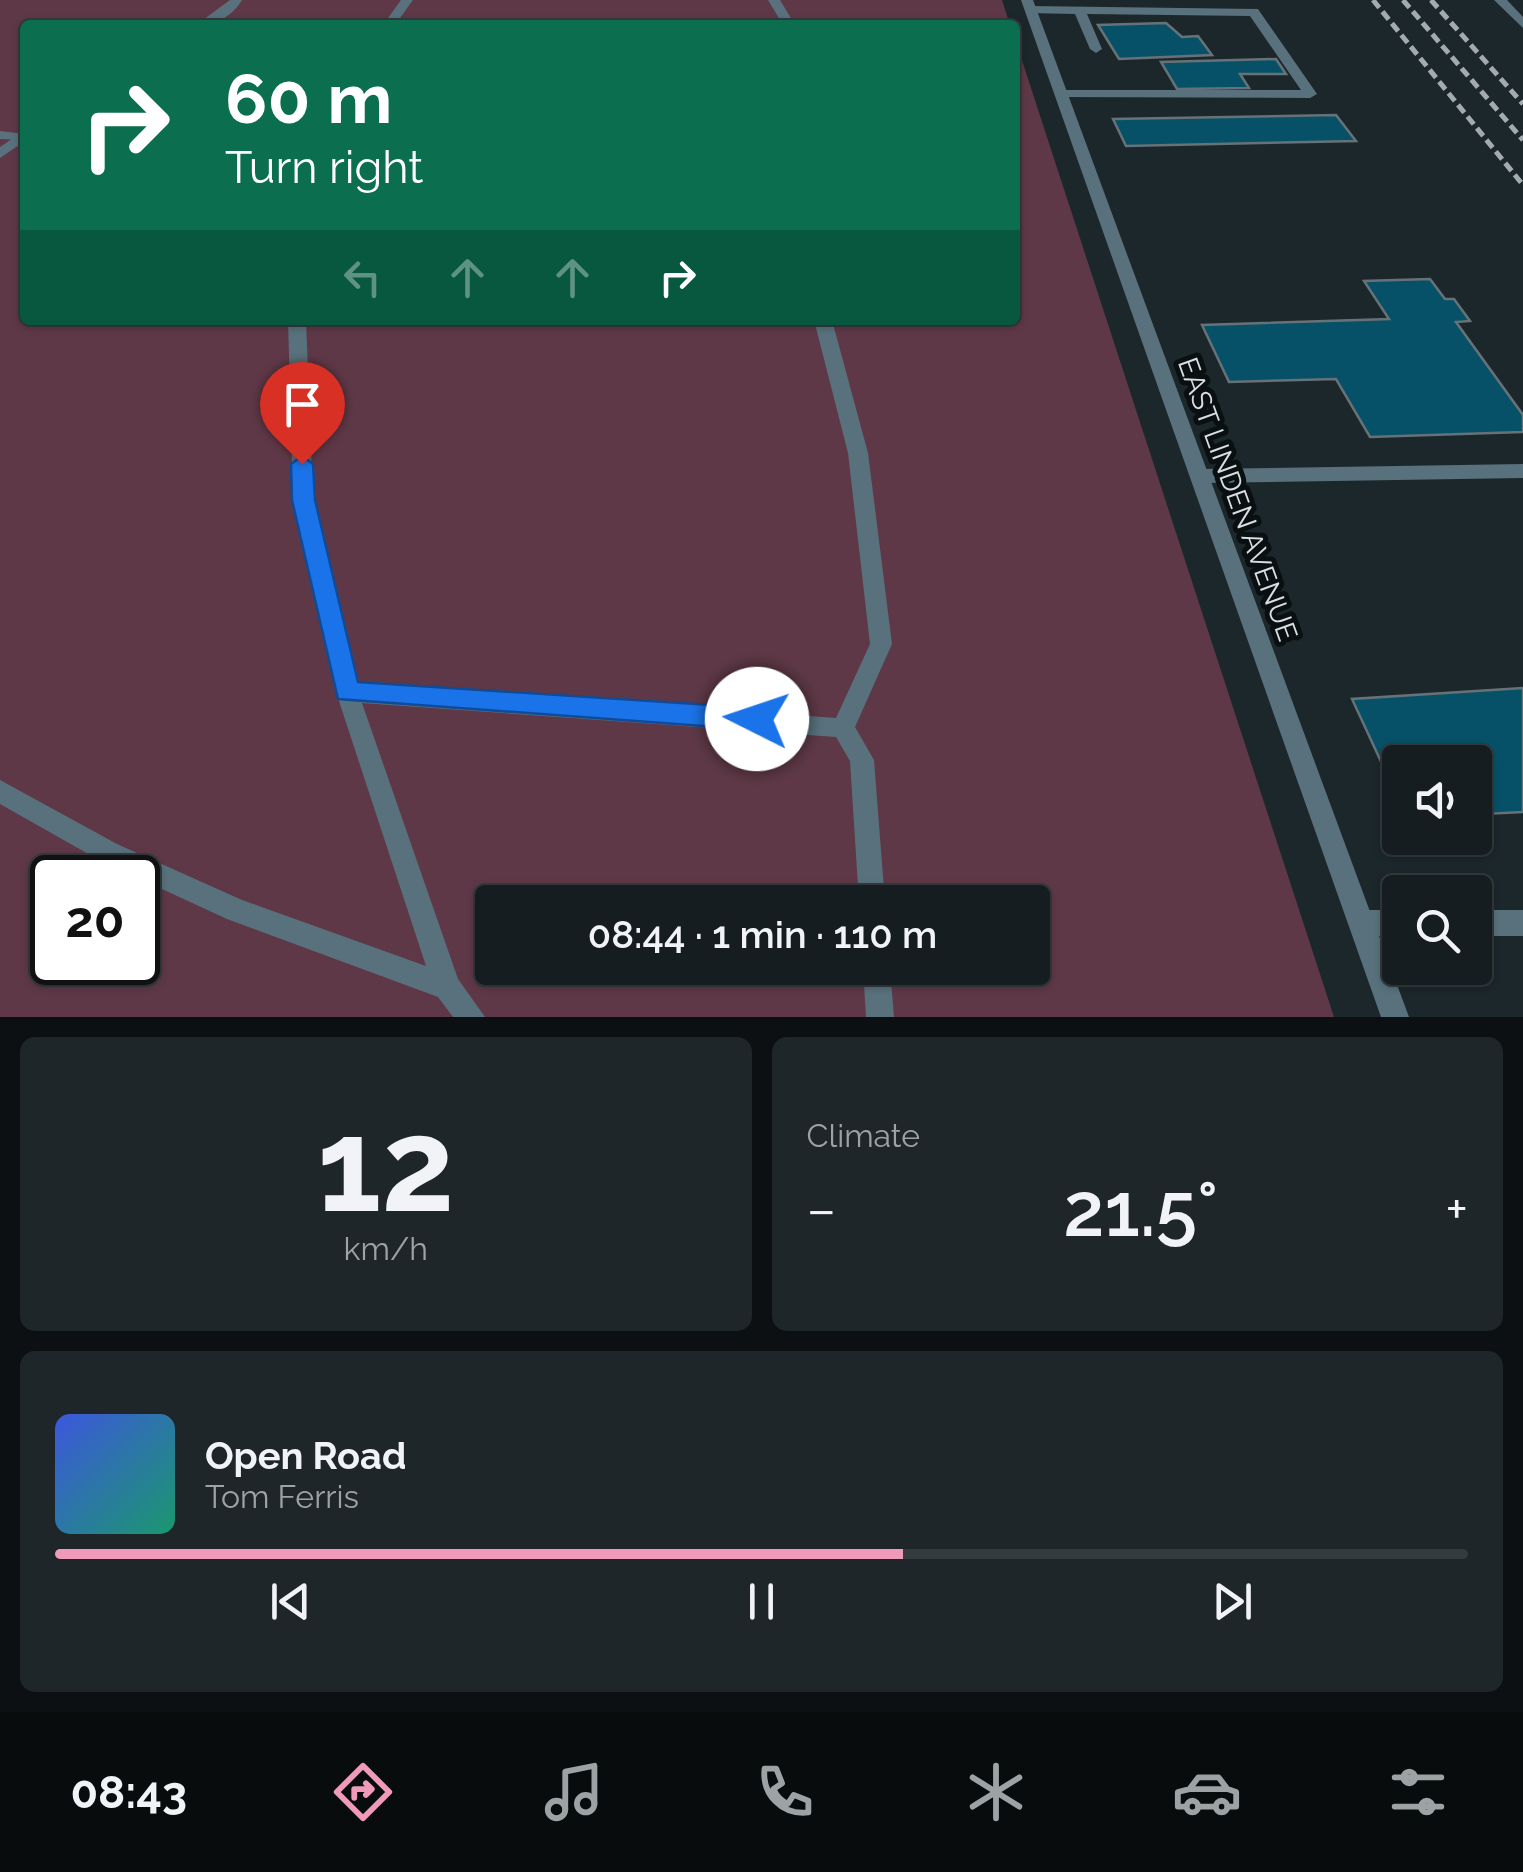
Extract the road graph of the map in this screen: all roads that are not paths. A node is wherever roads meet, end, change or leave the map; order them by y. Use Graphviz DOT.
graph roads {
  1 [pos="251,0"];
  2 [pos="1500,0"];
  3 [pos="234,4"];
  4 [pos="1029,5"];
  5 [pos="1079,10"];
  6 [pos="210,20"];
  7 [pos="1523,24"];
  8 [pos="1096,49"];
  9 [pos="1062,94"];
  10 [pos="20,137"];
  11 [pos="0,154"];
  12 [pos="297,325"];
  13 [pos="824,325"];
  14 [pos="1523,471"];
  15 [pos="1200,476"];
  16 [pos="347,692"];
  17 [pos="843,728"];
  18 [pos="0,791"];
  19 [pos="871,885"];
  20 [pos="1492,922"];
  21 [pos="1523,922"];
  22 [pos="1362,923"];
  23 [pos="1382,923"];
  24 [pos="878,985"];
  25 [pos="447,986"];
  26 [pos="471,1017"];
  27 [pos="880,1017"];
  28 [pos="1396,1017"];
  1 -- 3 [label="street"];
  2 -- 7 [label="street"];
  3 -- 6 [label="street"];
  4 -- 5 [label="street"];
  4 -- 9 [label="street, EAST LINDEN AVENUE"];
  5 -- 8 [label="street"];
  5 -- 9 [label="street"];
  9 -- 15 [label="street, EAST LINDEN AVENUE"];
  10 -- 11 [label="street"];
  12 -- 16 [label="street"];
  13 -- 17 [label="street"];
  14 -- 15 [label="street"];
  15 -- 22 [label="street, EAST LINDEN AVENUE"];
  16 -- 17 [label="street"];
  16 -- 25 [label="street"];
  17 -- 19 [label="street"];
  18 -- 25 [label="street"];
  20 -- 21 [label="street"];
  22 -- 23 [label="street"];
  22 -- 28 [label="street, EAST LINDEN AVENUE"];
  24 -- 27 [label="street"];
  25 -- 26 [label="street"];
}
